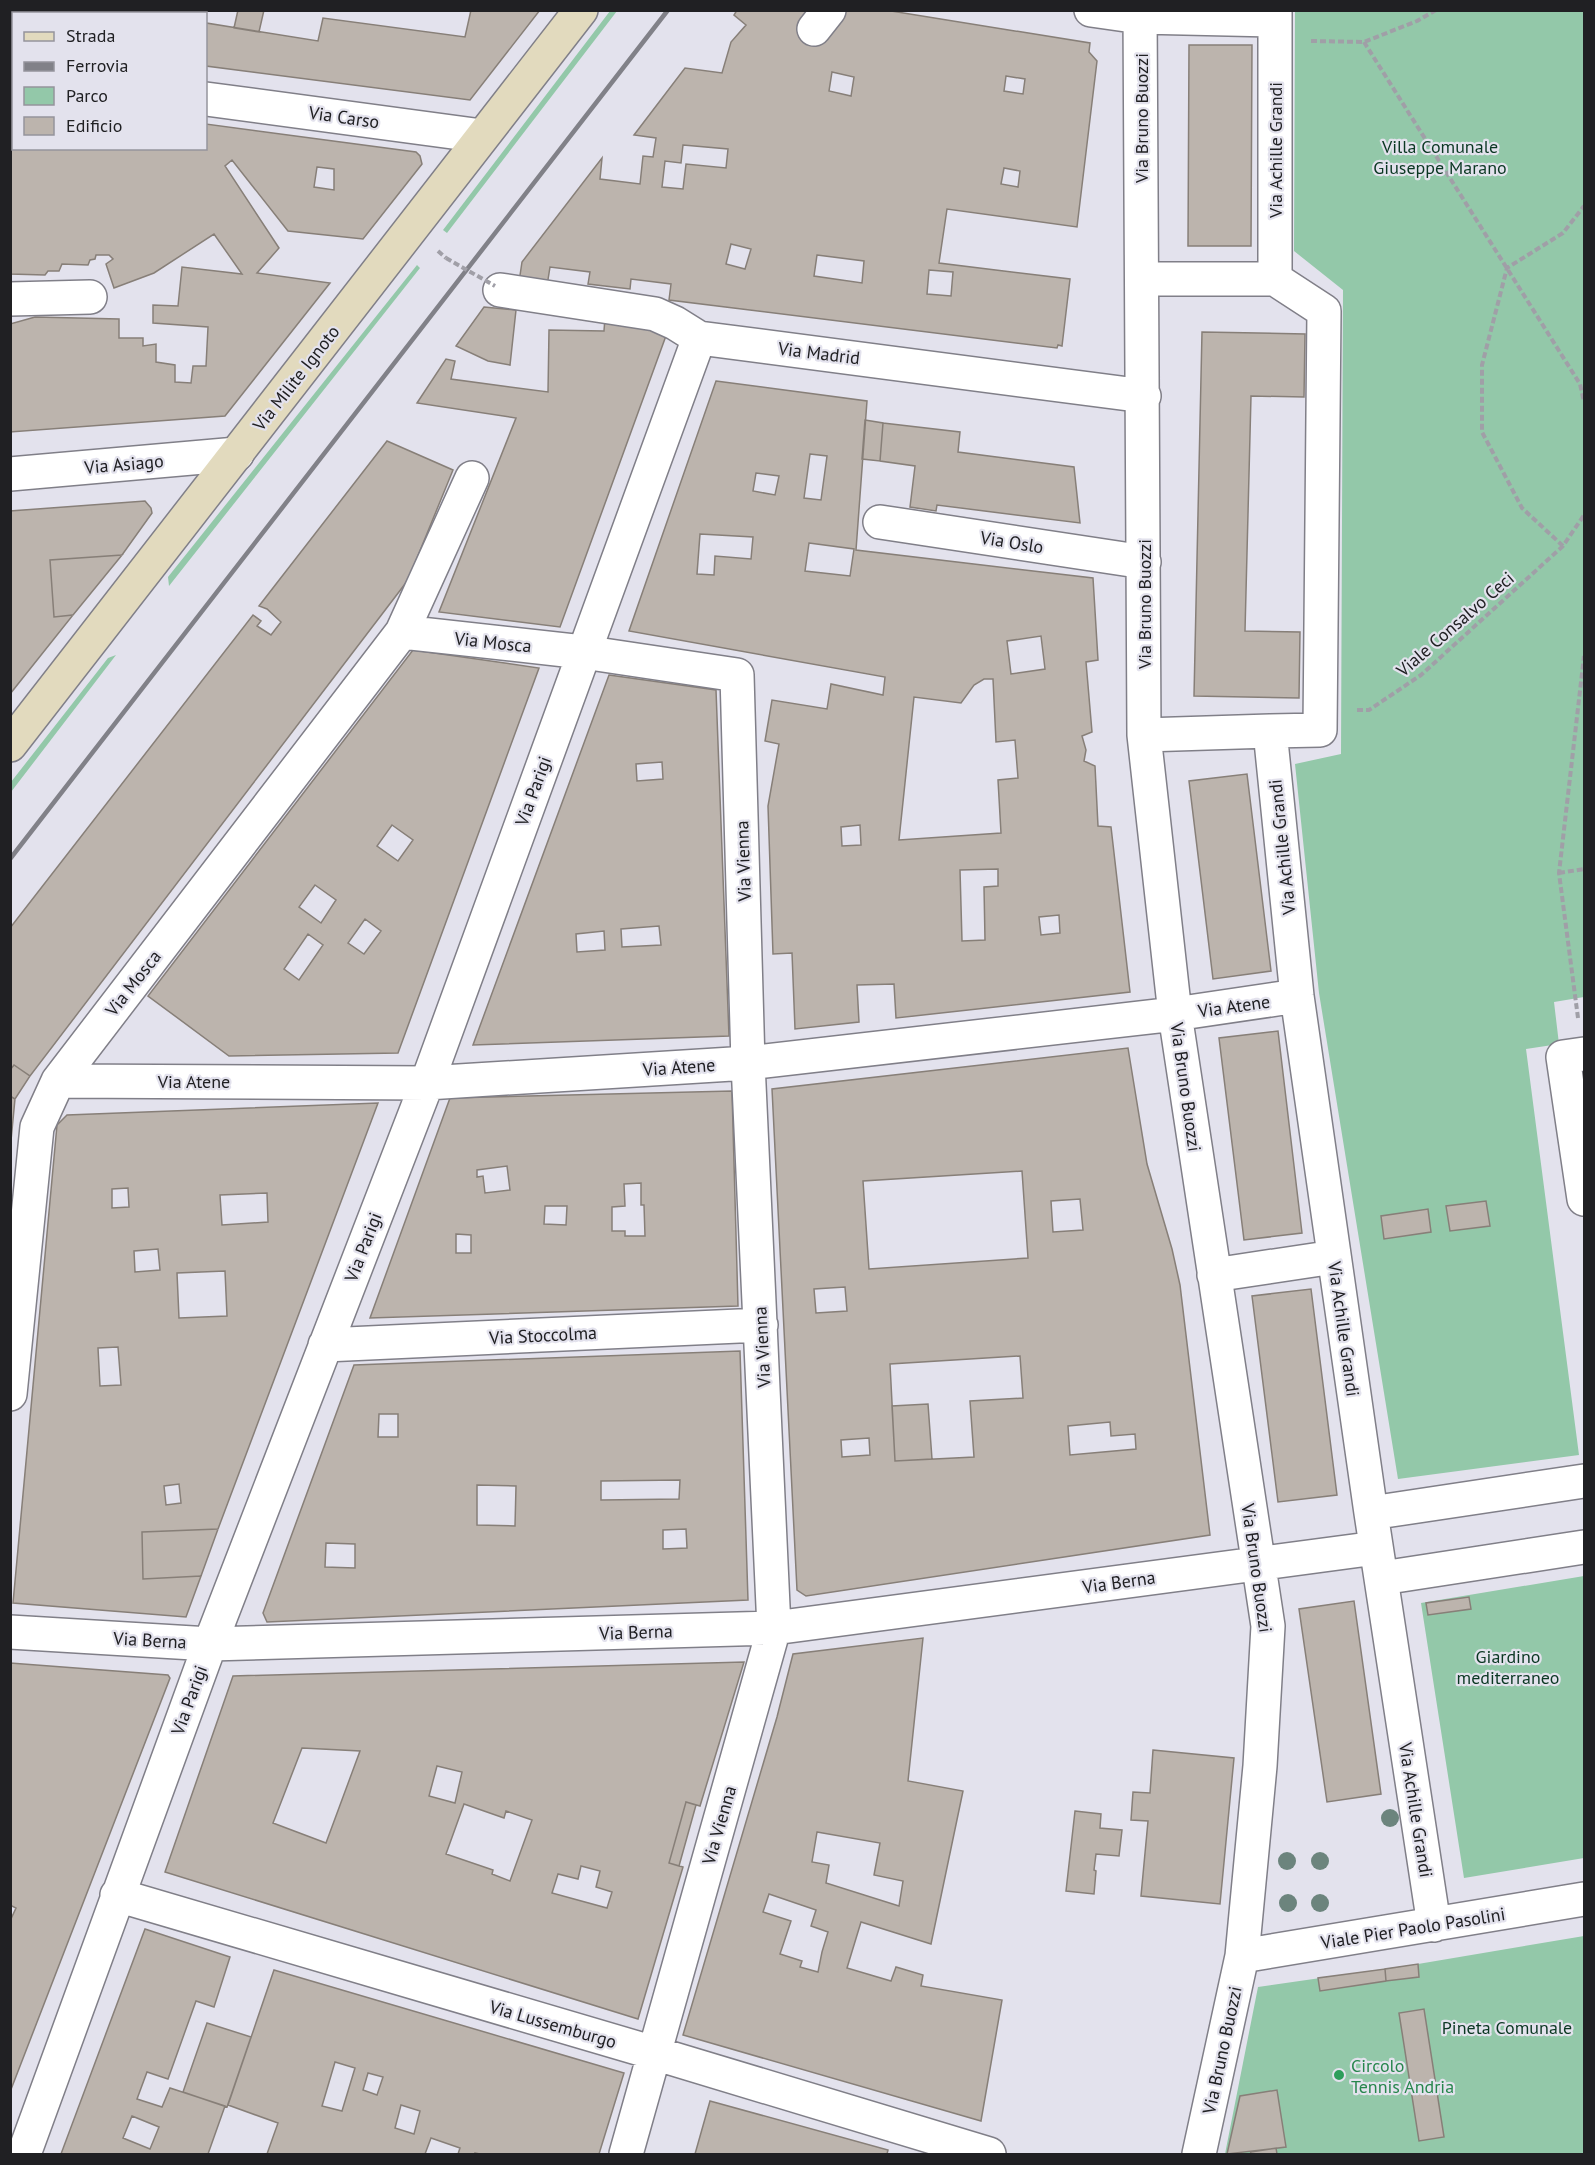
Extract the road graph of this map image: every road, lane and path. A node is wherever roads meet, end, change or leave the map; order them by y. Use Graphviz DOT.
graph roads {
  1 [pos="581,10"];
  2 [pos="1091,10"];
  3 [pos="1436,10"];
  4 [pos="1140,14"];
  5 [pos="1275,24"];
  6 [pos="1364,42"];
  7 [pos="207,99"];
  8 [pos="482,136"];
  9 [pos="1584,206"];
  10 [pos="437,250"];
  11 [pos="1507,268"];
  12 [pos="1142,279"];
  13 [pos="1275,279"];
  14 [pos="497,288"];
  15 [pos="90,297"];
  16 [pos="10,299"];
  17 [pos="699,338"];
  18 [pos="1144,396"];
  19 [pos="1584,402"];
  20 [pos="237,454"];
  21 [pos="10,474"];
  22 [pos="472,478"];
  23 [pos="1584,515"];
  24 [pos="880,522"];
  25 [pos="1563,546"];
  26 [pos="1144,562"];
  27 [pos="402,632"];
  28 [pos="583,652"];
  29 [pos="1584,656"];
  30 [pos="1320,711"];
  31 [pos="1270,731"];
  32 [pos="1144,735"];
  33 [pos="10,745"];
  34 [pos="1584,869"];
  35 [pos="1559,873"];
  36 [pos="1298,996"];
  37 [pos="1175,1014"];
  38 [pos="1577,1055"];
  39 [pos="748,1063"];
  40 [pos="58,1081"];
  41 [pos="427,1083"];
  42 [pos="1584,1199"];
  43 [pos="1334,1257"];
  44 [pos="1214,1275"];
  45 [pos="761,1325"];
  46 [pos="13,1336"];
  47 [pos="325,1345"];
  48 [pos="10,1394"];
  49 [pos="1584,1481"];
  50 [pos="1371,1513"];
  51 [pos="1584,1547"];
  52 [pos="1258,1563"];
  53 [pos="1379,1563"];
  54 [pos="774,1628"];
  55 [pos="10,1632"];
  56 [pos="210,1644"];
  57 [pos="117,1895"];
  58 [pos="1584,1899"];
  59 [pos="1434,1925"];
  60 [pos="1242,1956"];
  61 [pos="654,2053"];
  62 [pos="924,2146"];
  63 [pos="24,2154"];
  64 [pos="626,2154"];
  65 [pos="989,2154"];
  66 [pos="1199,2154"];
  1 -- 8 [label="street, Via Milite Ignoto"];
  2 -- 4 [label="street"];
  3 -- 6 [label="path"];
  4 -- 5 [label="street"];
  4 -- 12 [label="street, Via Bruno Buozzi"];
  5 -- 6 [label="path"];
  5 -- 13 [label="street, Via Achille Grandi"];
  6 -- 11 [label="path"];
  7 -- 8 [label="street, Via Carso"];
  8 -- 20 [label="street, Via Milite Ignoto"];
  9 -- 11 [label="path"];
  10 -- 14 [label="path, bridge"];
  11 -- 19 [label="path"];
  11 -- 25 [label="path"];
  12 -- 13 [label="street"];
  12 -- 18 [label="street, Via Bruno Buozzi"];
  13 -- 30 [label="street"];
  14 -- 17 [label="street, Via Madrid"];
  15 -- 16 [label="street"];
  17 -- 18 [label="street, Via Madrid"];
  17 -- 28 [label="street, Via Parigi"];
  18 -- 26 [label="street, Via Bruno Buozzi"];
  20 -- 21 [label="street, Via Asiago"];
  20 -- 33 [label="street, Via Milite Ignoto"];
  22 -- 27 [label="street, Via Mosca"];
  23 -- 25 [label="path, Viale Consalvo Ceci"];
  24 -- 26 [label="street, Via Oslo"];
  25 -- 30 [label="path, Viale Consalvo Ceci"];
  26 -- 32 [label="street, Via Bruno Buozzi"];
  27 -- 28 [label="street, Via Mosca"];
  27 -- 40 [label="street, Via Mosca"];
  28 -- 39 [label="street, Via Vienna"];
  28 -- 41 [label="street, Via Parigi"];
  29 -- 35 [label="path"];
  30 -- 31 [label="street"];
  31 -- 32 [label="street"];
  31 -- 36 [label="street, Via Achille Grandi"];
  32 -- 37 [label="street, Via Bruno Buozzi"];
  34 -- 35 [label="path"];
  35 -- 38 [label="path"];
  36 -- 37 [label="street, Via Atene"];
  36 -- 43 [label="street, Via Achille Grandi"];
  37 -- 39 [label="street, Via Atene"];
  37 -- 44 [label="street, Via Bruno Buozzi"];
  38 -- 42 [label="street"];
  39 -- 41 [label="street, Via Atene"];
  39 -- 45 [label="street, Via Vienna"];
  40 -- 41 [label="street, Via Atene"];
  40 -- 46 [label="street, Via Mosca"];
  41 -- 47 [label="street, Via Parigi"];
  43 -- 44 [label="street"];
  43 -- 50 [label="street, Via Achille Grandi"];
  44 -- 52 [label="street, Via Bruno Buozzi"];
  45 -- 47 [label="street, Via Stoccolma"];
  45 -- 54 [label="street, Via Vienna"];
  46 -- 48 [label="street, Via Mosca"];
  47 -- 56 [label="street, Via Parigi"];
  49 -- 50 [label="street"];
  50 -- 53 [label="street, Via Achille Grandi"];
  51 -- 53 [label="street, Via Berna"];
  52 -- 53 [label="street, Via Berna"];
  52 -- 54 [label="street, Via Berna"];
  52 -- 60 [label="street, Via Bruno Buozzi"];
  53 -- 59 [label="street, Via Achille Grandi"];
  54 -- 56 [label="street, Via Berna"];
  54 -- 61 [label="street, Via Vienna"];
  55 -- 56 [label="street, Via Berna"];
  56 -- 57 [label="street, Via Parigi"];
  57 -- 61 [label="street, Via Lussemburgo"];
  57 -- 63 [label="street, Via Parigi"];
  58 -- 59 [label="street, Viale Pier Paolo Pasolini"];
  59 -- 60 [label="street, Viale Pier Paolo Pasolini"];
  60 -- 66 [label="street, Via Bruno Buozzi"];
  61 -- 62 [label="street, Via Lussemburgo"];
  61 -- 64 [label="street, Via Vienna"];
  62 -- 65 [label="street, Via Lussemburgo"];
}
